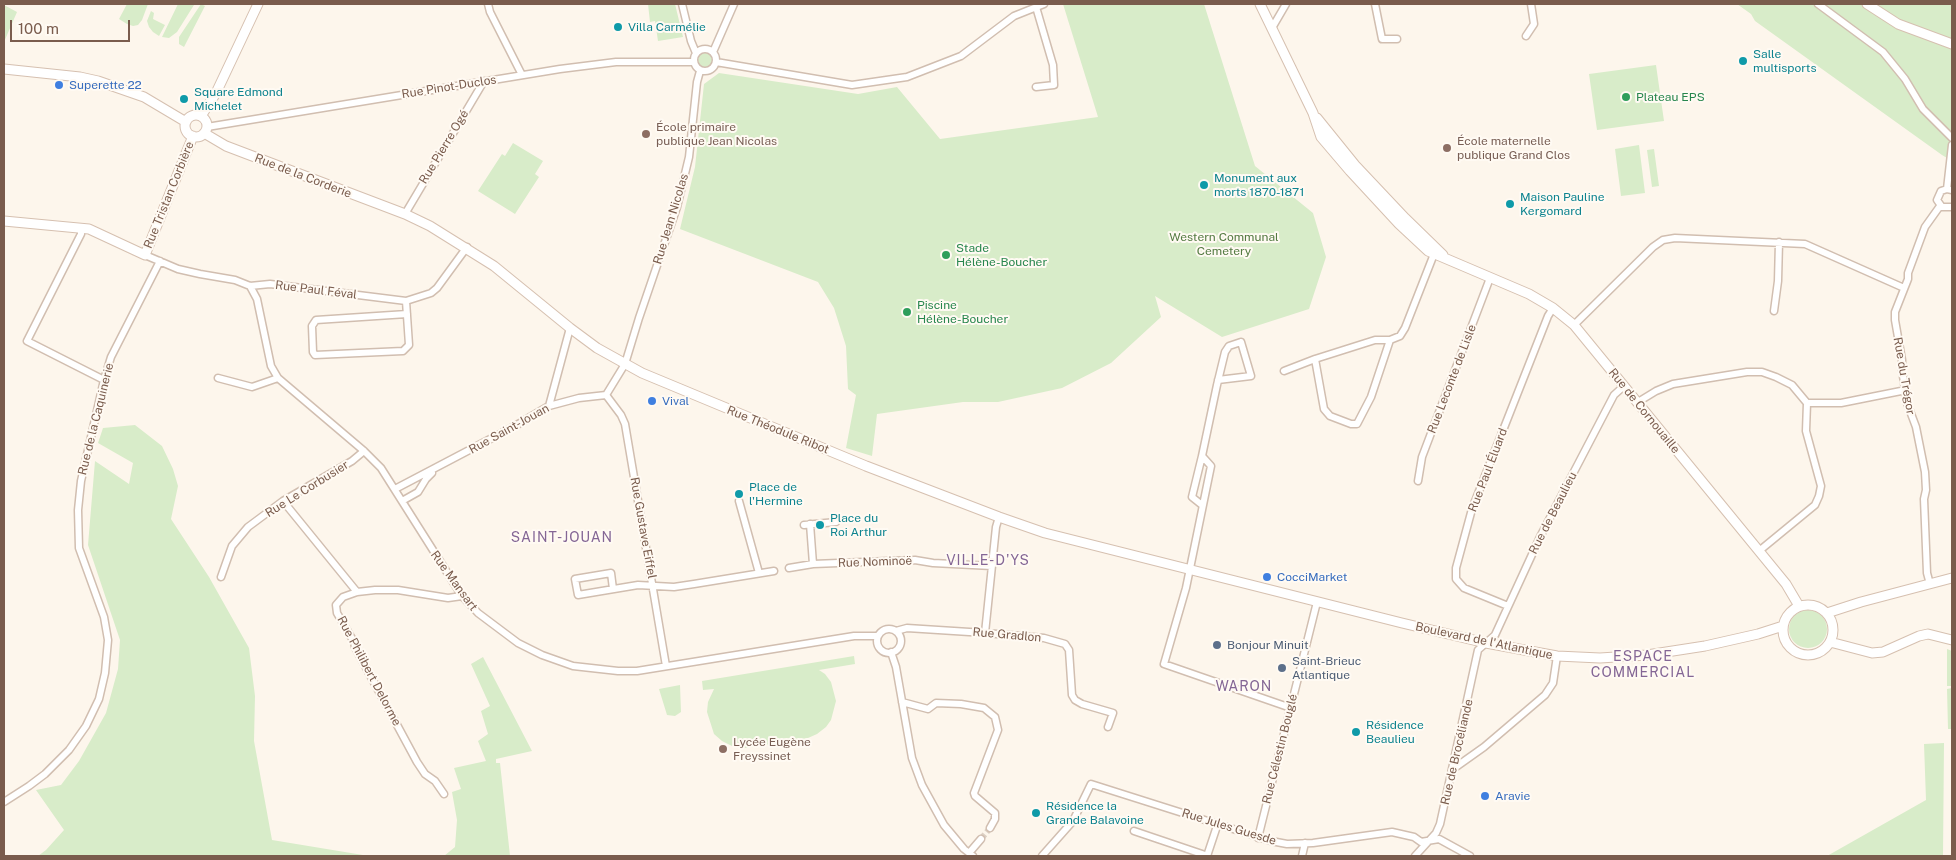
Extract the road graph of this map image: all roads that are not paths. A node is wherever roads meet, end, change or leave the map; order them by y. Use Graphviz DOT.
graph roads {
  1 [pos="258,4"];
  2 [pos="488,4"];
  3 [pos="682,4"];
  4 [pos="734,4"];
  5 [pos="1044,4"];
  6 [pos="1260,4"];
  7 [pos="1286,4"];
  8 [pos="1375,4"];
  9 [pos="1531,4"];
  10 [pos="1818,4"];
  11 [pos="1867,4"];
  12 [pos="1036,7"];
  13 [pos="1272,28"];
  14 [pos="1526,36"];
  15 [pos="1397,39"];
  16 [pos="1952,44"];
  17 [pos="713,52"];
  18 [pos="696,53"];
  19 [pos="694,62"];
  20 [pos="716,62"];
  21 [pos="4,69"];
  22 [pos="700,70"];
  23 [pos="522,75"];
  24 [pos="484,81"];
  25 [pos="1036,87"];
  26 [pos="1313,113"];
  27 [pos="201,116"];
  28 [pos="186,122"];
  29 [pos="205,130"];
  30 [pos="193,136"];
  31 [pos="1952,138"];
  32 [pos="1952,145"];
  33 [pos="1950,190"];
  34 [pos="1940,206"];
  35 [pos="1952,207"];
  36 [pos="404,214"];
  37 [pos="4,221"];
  38 [pos="81,228"];
  39 [pos="1779,242"];
  40 [pos="467,247"];
  41 [pos="1434,254"];
  42 [pos="145,255"];
  43 [pos="160,261"];
  44 [pos="1451,262"];
  45 [pos="1490,278"];
  46 [pos="250,286"];
  47 [pos="1904,288"];
  48 [pos="406,301"];
  49 [pos="1553,308"];
  50 [pos="1774,311"];
  51 [pos="407,314"];
  52 [pos="1574,325"];
  53 [pos="570,328"];
  54 [pos="1390,340"];
  55 [pos="1315,359"];
  56 [pos="625,364"];
  57 [pos="1284,371"];
  58 [pos="218,378"];
  59 [pos="278,378"];
  60 [pos="104,380"];
  61 [pos="1218,380"];
  62 [pos="1624,386"];
  63 [pos="1906,390"];
  64 [pos="606,395"];
  65 [pos="1638,402"];
  66 [pos="1807,403"];
  67 [pos="549,406"];
  68 [pos="364,451"];
  69 [pos="1202,456"];
  70 [pos="438,467"];
  71 [pos="1418,481"];
  72 [pos="396,490"];
  73 [pos="282,501"];
  74 [pos="402,501"];
  75 [pos="739,502"];
  76 [pos="1202,505"];
  77 [pos="999,517"];
  78 [pos="836,522"];
  79 [pos="1759,551"];
  80 [pos="813,564"];
  81 [pos="992,566"];
  82 [pos="789,568"];
  83 [pos="1189,570"];
  84 [pos="774,571"];
  85 [pos="759,574"];
  86 [pos="220,578"];
  87 [pos="1952,578"];
  88 [pos="1930,584"];
  89 [pos="653,585"];
  90 [pos="614,589"];
  91 [pos="357,592"];
  92 [pos="462,596"];
  93 [pos="1317,602"];
  94 [pos="1508,606"];
  95 [pos="1800,606"];
  96 [pos="1827,614"];
  97 [pos="1782,626"];
  98 [pos="896,631"];
  99 [pos="985,633"];
  100 [pos="878,636"];
  101 [pos="1952,640"];
  102 [pos="1830,642"];
  103 [pos="1486,643"];
  104 [pos="891,652"];
  105 [pos="1557,656"];
  106 [pos="666,666"];
  107 [pos="902,702"];
  108 [pos="1291,708"];
  109 [pos="1108,727"];
  110 [pos="1453,769"];
  111 [pos="444,794"];
  112 [pos="4,802"];
  113 [pos="1217,826"];
  114 [pos="990,828"];
  115 [pos="1134,832"];
  116 [pos="981,838"];
  117 [pos="1258,838"];
  118 [pos="1429,841"];
  119 [pos="1305,843"];
  120 [pos="971,855"];
  121 [pos="1042,856"];
  122 [pos="1207,856"];
  123 [pos="1302,856"];
  124 [pos="1415,856"];
  125 [pos="1470,856"];
  1 -- 27 [label="main road"];
  2 -- 23 [label="street"];
  3 -- 18 [label="street"];
  4 -- 17 [label="street"];
  5 -- 12 [label="street"];
  6 -- 13 [label="main road, Rue de Cornouaille"];
  7 -- 13 [label="street"];
  8 -- 15 [label="street"];
  9 -- 14 [label="street"];
  10 -- 31 [label="street"];
  11 -- 16 [label="main road"];
  12 -- 20 [label="street"];
  12 -- 25 [label="street"];
  13 -- 26 [label="main road, Rue de Cornouaille"];
  17 -- 18 [label="street"];
  17 -- 20 [label="street"];
  18 -- 19 [label="street"];
  19 -- 22 [label="street"];
  19 -- 23 [label="street, Rue Pinot-Duclos"];
  20 -- 22 [label="street"];
  21 -- 28 [label="main road"];
  22 -- 56 [label="street, Rue Jean Nicolas"];
  23 -- 24 [label="street, Rue Pinot-Duclos"];
  24 -- 29 [label="street, Rue Pinot-Duclos"];
  24 -- 36 [label="street, Rue Pierre Ogé"];
  26 -- 41 [label="main road, Rue de Cornouaille"];
  26 -- 44 [label="main road, Rue de Cornouaille"];
  27 -- 28 [label="main road"];
  27 -- 29 [label="main road"];
  28 -- 30 [label="main road"];
  29 -- 30 [label="main road"];
  29 -- 36 [label="main road, Rue de la Corderie"];
  30 -- 42 [label="main road, Rue Tristan Corbière"];
  32 -- 33 [label="street"];
  33 -- 34 [label="street, Rue du Trégor"];
  34 -- 35 [label="street"];
  34 -- 47 [label="street, Rue du Trégor"];
  36 -- 40 [label="main road, Rue Théodule Ribot"];
  37 -- 38 [label="main road"];
  38 -- 42 [label="main road"];
  38 -- 60 [label="street"];
  39 -- 47 [label="street"];
  39 -- 50 [label="street"];
  39 -- 52 [label="street"];
  40 -- 48 [label="street, Rue Paul Féval"];
  40 -- 53 [label="main road, Rue Théodule Ribot"];
  41 -- 44 [label="main road, Rue de Cornouaille"];
  41 -- 54 [label="street"];
  42 -- 43 [label="street, Rue Paul Féval"];
  43 -- 46 [label="street, Rue Paul Féval"];
  43 -- 60 [label="street, Rue de la Caquinerie"];
  44 -- 45 [label="main road, Rue de Cornouaille"];
  45 -- 49 [label="main road, Rue de Cornouaille"];
  45 -- 71 [label="street, Rue Leconte de Lisle"];
  46 -- 48 [label="street, Rue Paul Féval"];
  46 -- 59 [label="street, Rue Mansart"];
  47 -- 63 [label="street, Rue du Trégor"];
  48 -- 51 [label="street"];
  49 -- 52 [label="main road, Rue de Cornouaille"];
  49 -- 94 [label="street, Rue Paul Éluard"];
  51 -- 51 [label="street"];
  52 -- 62 [label="main road, Rue de Cornouaille"];
  53 -- 56 [label="main road, Rue Théodule Ribot"];
  53 -- 67 [label="street"];
  54 -- 55 [label="street"];
  54 -- 55 [label="street"];
  55 -- 57 [label="street"];
  56 -- 64 [label="street"];
  56 -- 77 [label="main road, Rue Théodule Ribot"];
  58 -- 59 [label="street"];
  59 -- 68 [label="street, Rue Mansart"];
  60 -- 112 [label="street, Rue de la Caquinerie"];
  61 -- 61 [label="street"];
  61 -- 69 [label="street"];
  62 -- 65 [label="main road, Rue de Cornouaille"];
  62 -- 94 [label="street, Rue de Beaulieu"];
  63 -- 66 [label="street"];
  63 -- 88 [label="street, Rue du Trégor"];
  64 -- 67 [label="street, Rue Saint-Jouan"];
  64 -- 89 [label="street, Rue Gustave Eiffel"];
  65 -- 66 [label="street"];
  65 -- 79 [label="main road, Rue de Cornouaille"];
  66 -- 79 [label="street"];
  67 -- 70 [label="street, Rue Saint-Jouan"];
  68 -- 72 [label="street, Rue Mansart"];
  68 -- 73 [label="street, Rue Le Corbusier"];
  69 -- 76 [label="street"];
  69 -- 76 [label="street"];
  70 -- 72 [label="street, Rue Saint-Jouan"];
  70 -- 74 [label="street, Rue Saint-Jouan"];
  72 -- 74 [label="street, Rue Mansart"];
  73 -- 86 [label="street, Rue Le Corbusier"];
  73 -- 91 [label="street"];
  74 -- 92 [label="street, Rue Mansart"];
  75 -- 85 [label="street"];
  76 -- 83 [label="street"];
  77 -- 81 [label="street"];
  77 -- 83 [label="main road, Rue Théodule Ribot"];
  78 -- 80 [label="street"];
  79 -- 95 [label="main road, Rue de Cornouaille"];
  80 -- 81 [label="street, Rue Nominoë"];
  80 -- 82 [label="street, Rue Nominoë"];
  81 -- 99 [label="street"];
  83 -- 93 [label="main road, Boulevard de l'Atlantique"];
  83 -- 108 [label="street"];
  84 -- 85 [label="street"];
  85 -- 89 [label="street"];
  87 -- 88 [label="main road"];
  88 -- 96 [label="main road"];
  89 -- 90 [label="street"];
  89 -- 106 [label="street, Rue Gustave Eiffel"];
  90 -- 90 [label="street"];
  91 -- 92 [label="street, Rue Philibert Delorme"];
  91 -- 111 [label="street, Rue Philibert Delorme"];
  92 -- 106 [label="street, Rue Mansart"];
  93 -- 103 [label="main road, Boulevard de l'Atlantique"];
  93 -- 108 [label="street, Rue Célestin Bouglé"];
  94 -- 103 [label="street, Rue de Beaulieu"];
  95 -- 96 [label="main road"];
  95 -- 97 [label="main road"];
  96 -- 102 [label="main road"];
  97 -- 102 [label="main road"];
  97 -- 105 [label="main road, Boulevard de l'Atlantique"];
  98 -- 99 [label="street, Rue Gradlon"];
  98 -- 100 [label="street"];
  98 -- 104 [label="street"];
  99 -- 109 [label="street, Rue Gradlon"];
  100 -- 104 [label="street"];
  100 -- 106 [label="street, Rue Mansart"];
  101 -- 102 [label="main road"];
  103 -- 105 [label="main road, Boulevard de l'Atlantique"];
  103 -- 110 [label="street, Rue de Brocéliande"];
  104 -- 107 [label="street"];
  105 -- 110 [label="street"];
  107 -- 114 [label="street"];
  107 -- 120 [label="street"];
  108 -- 117 [label="street, Rue Célestin Bouglé"];
  110 -- 118 [label="street, Rue de Brocéliande"];
  113 -- 117 [label="street, Rue Jules Guesde"];
  113 -- 121 [label="street, Rue Jules Guesde"];
  113 -- 122 [label="street"];
  115 -- 122 [label="street"];
  116 -- 120 [label="street"];
  117 -- 119 [label="street, Rue Jules Guesde"];
  118 -- 119 [label="street, Rue Jules Guesde"];
  118 -- 124 [label="street, Rue de Brocéliande"];
  118 -- 125 [label="street, Rue Jules Guesde"];
  119 -- 123 [label="street"];
}
